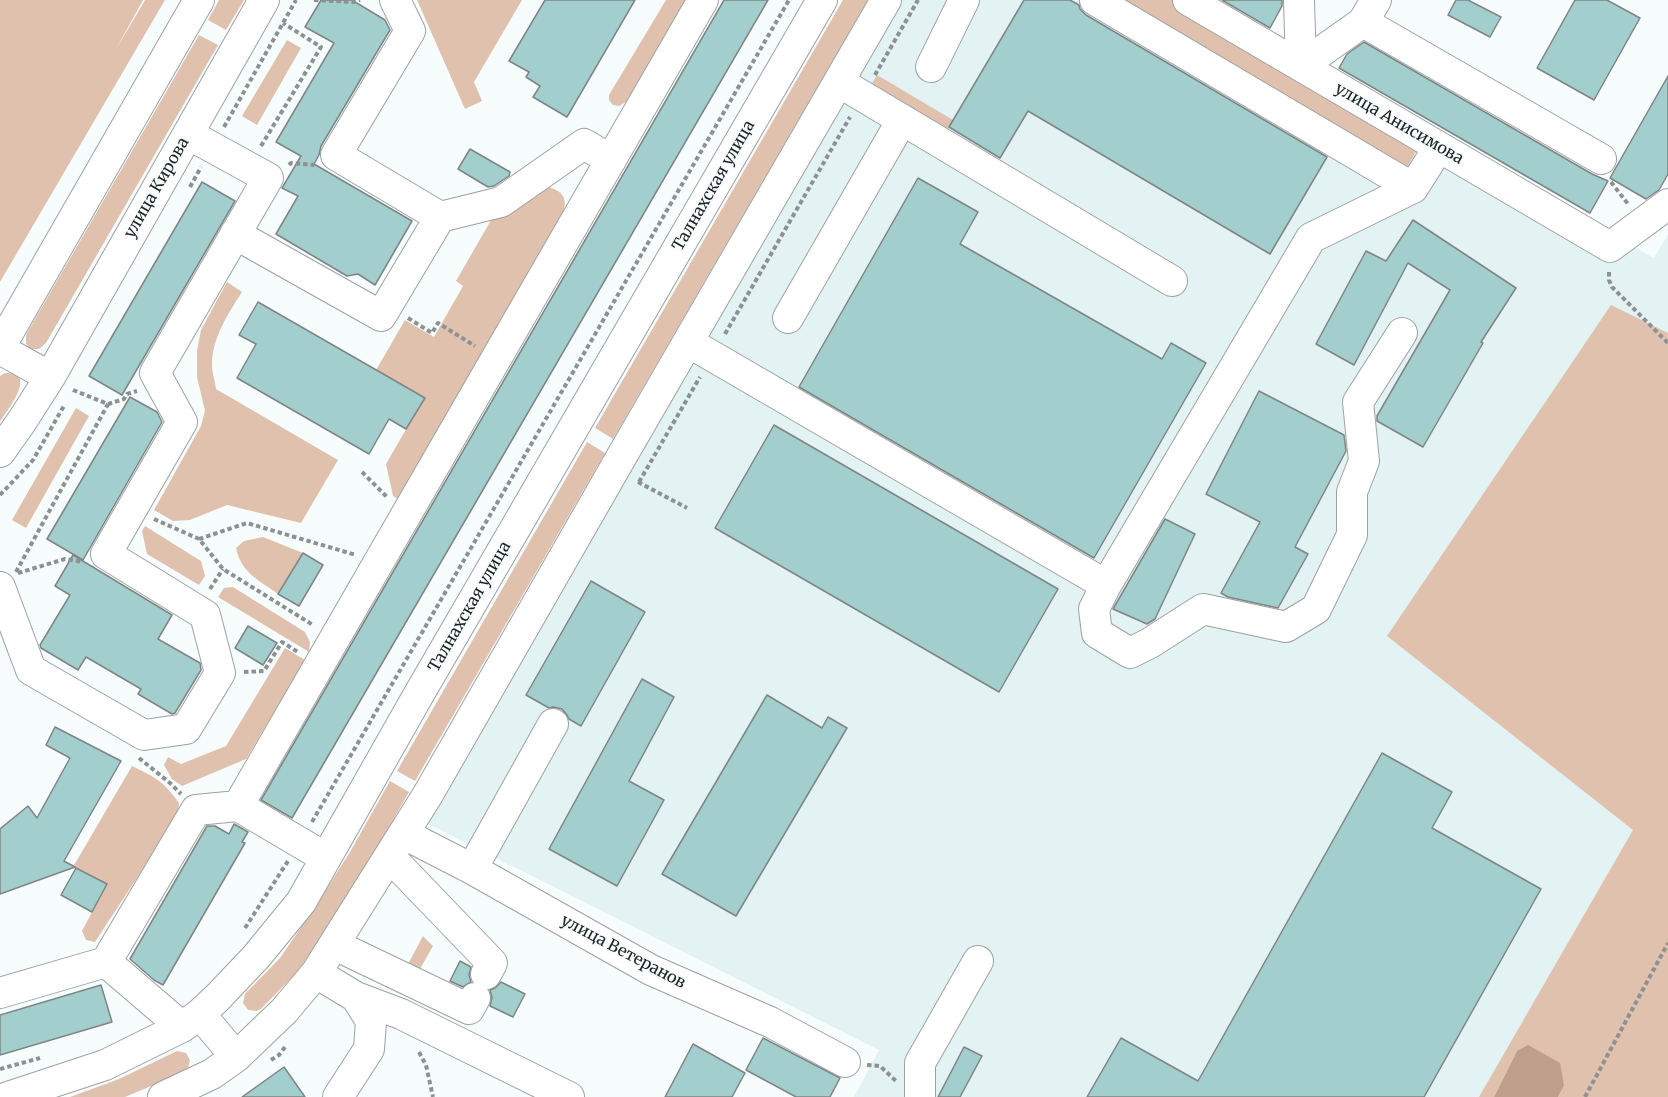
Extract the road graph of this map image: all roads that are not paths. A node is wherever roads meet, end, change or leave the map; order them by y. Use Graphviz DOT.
graph roads {
  1 [pos="199,0"];
  2 [pos="264,0"];
  3 [pos="395,0"];
  4 [pos="703,0"];
  5 [pos="822,0"];
  6 [pos="886,0"];
  7 [pos="964,0"];
  8 [pos="1095,0"];
  9 [pos="1188,0"];
  10 [pos="1299,0"];
  11 [pos="1369,11"];
  12 [pos="1301,66"];
  13 [pos="931,67"];
  14 [pos="839,82"];
  15 [pos="902,120"];
  16 [pos="188,134"];
  17 [pos="1439,147"];
  18 [pos="1601,159"];
  19 [pos="611,160"];
  20 [pos="1413,188"];
  21 [pos="1668,204"];
  22 [pos="440,217"];
  23 [pos="235,234"];
  24 [pos="1172,281"];
  25 [pos="788,318"];
  26 [pos="1402,333"];
  27 [pos="688,342"];
  28 [pos="0,348"];
  29 [pos="62,383"];
  30 [pos="0,452"];
  31 [pos="1106,585"];
  32 [pos="0,587"];
  33 [pos="553,724"];
  34 [pos="238,806"];
  35 [pos="397,845"];
  36 [pos="326,858"];
  37 [pos="472,869"];
  38 [pos="334,945"];
  39 [pos="978,961"];
  40 [pos="106,962"];
  41 [pos="316,973"];
  42 [pos="0,993"];
  43 [pos="356,997"];
  44 [pos="191,1020"];
  45 [pos="236,1057"];
  46 [pos="845,1062"];
  47 [pos="8,1097"];
  48 [pos="163,1097"];
  49 [pos="338,1097"];
  50 [pos="569,1097"];
  51 [pos="920,1097"];
  1 -- 28 [label="street"];
  2 -- 16 [label="street, улица Кирова"];
  3 -- 22 [label="street"];
  4 -- 19 [label="street"];
  5 -- 36 [label="street, Талнахская улица"];
  6 -- 14 [label="street"];
  7 -- 13 [label="street"];
  8 -- 20 [label="street"];
  9 -- 12 [label="street, улица Анисимова"];
  10 -- 12 [label="street"];
  11 -- 12 [label="street"];
  11 -- 18 [label="street"];
  12 -- 17 [label="street, улица Анисимова"];
  14 -- 15 [label="street"];
  14 -- 27 [label="street"];
  15 -- 24 [label="street"];
  15 -- 25 [label="street"];
  16 -- 23 [label="street"];
  16 -- 29 [label="street, улица Кирова"];
  17 -- 20 [label="street"];
  17 -- 21 [label="street, улица Анисимова"];
  19 -- 22 [label="street"];
  19 -- 34 [label="street"];
  20 -- 31 [label="street"];
  22 -- 23 [label="street"];
  23 -- 32 [label="street"];
  26 -- 31 [label="street"];
  27 -- 31 [label="street"];
  27 -- 35 [label="street"];
  28 -- 29 [label="street"];
  29 -- 30 [label="street, улица Кирова"];
  33 -- 37 [label="street"];
  34 -- 36 [label="street"];
  34 -- 40 [label="street"];
  35 -- 37 [label="street, улица Ветеранов"];
  35 -- 38 [label="street"];
  35 -- 38 [label="street"];
  36 -- 44 [label="street, Талнахская улица"];
  37 -- 46 [label="street, улица Ветеранов"];
  38 -- 41 [label="street"];
  39 -- 51 [label="street"];
  40 -- 42 [label="street"];
  40 -- 44 [label="street"];
  41 -- 43 [label="street"];
  41 -- 45 [label="street"];
  43 -- 49 [label="street"];
  43 -- 50 [label="street"];
  44 -- 45 [label="street"];
  44 -- 47 [label="street, Талнахская улица"];
  45 -- 48 [label="street"];
}
